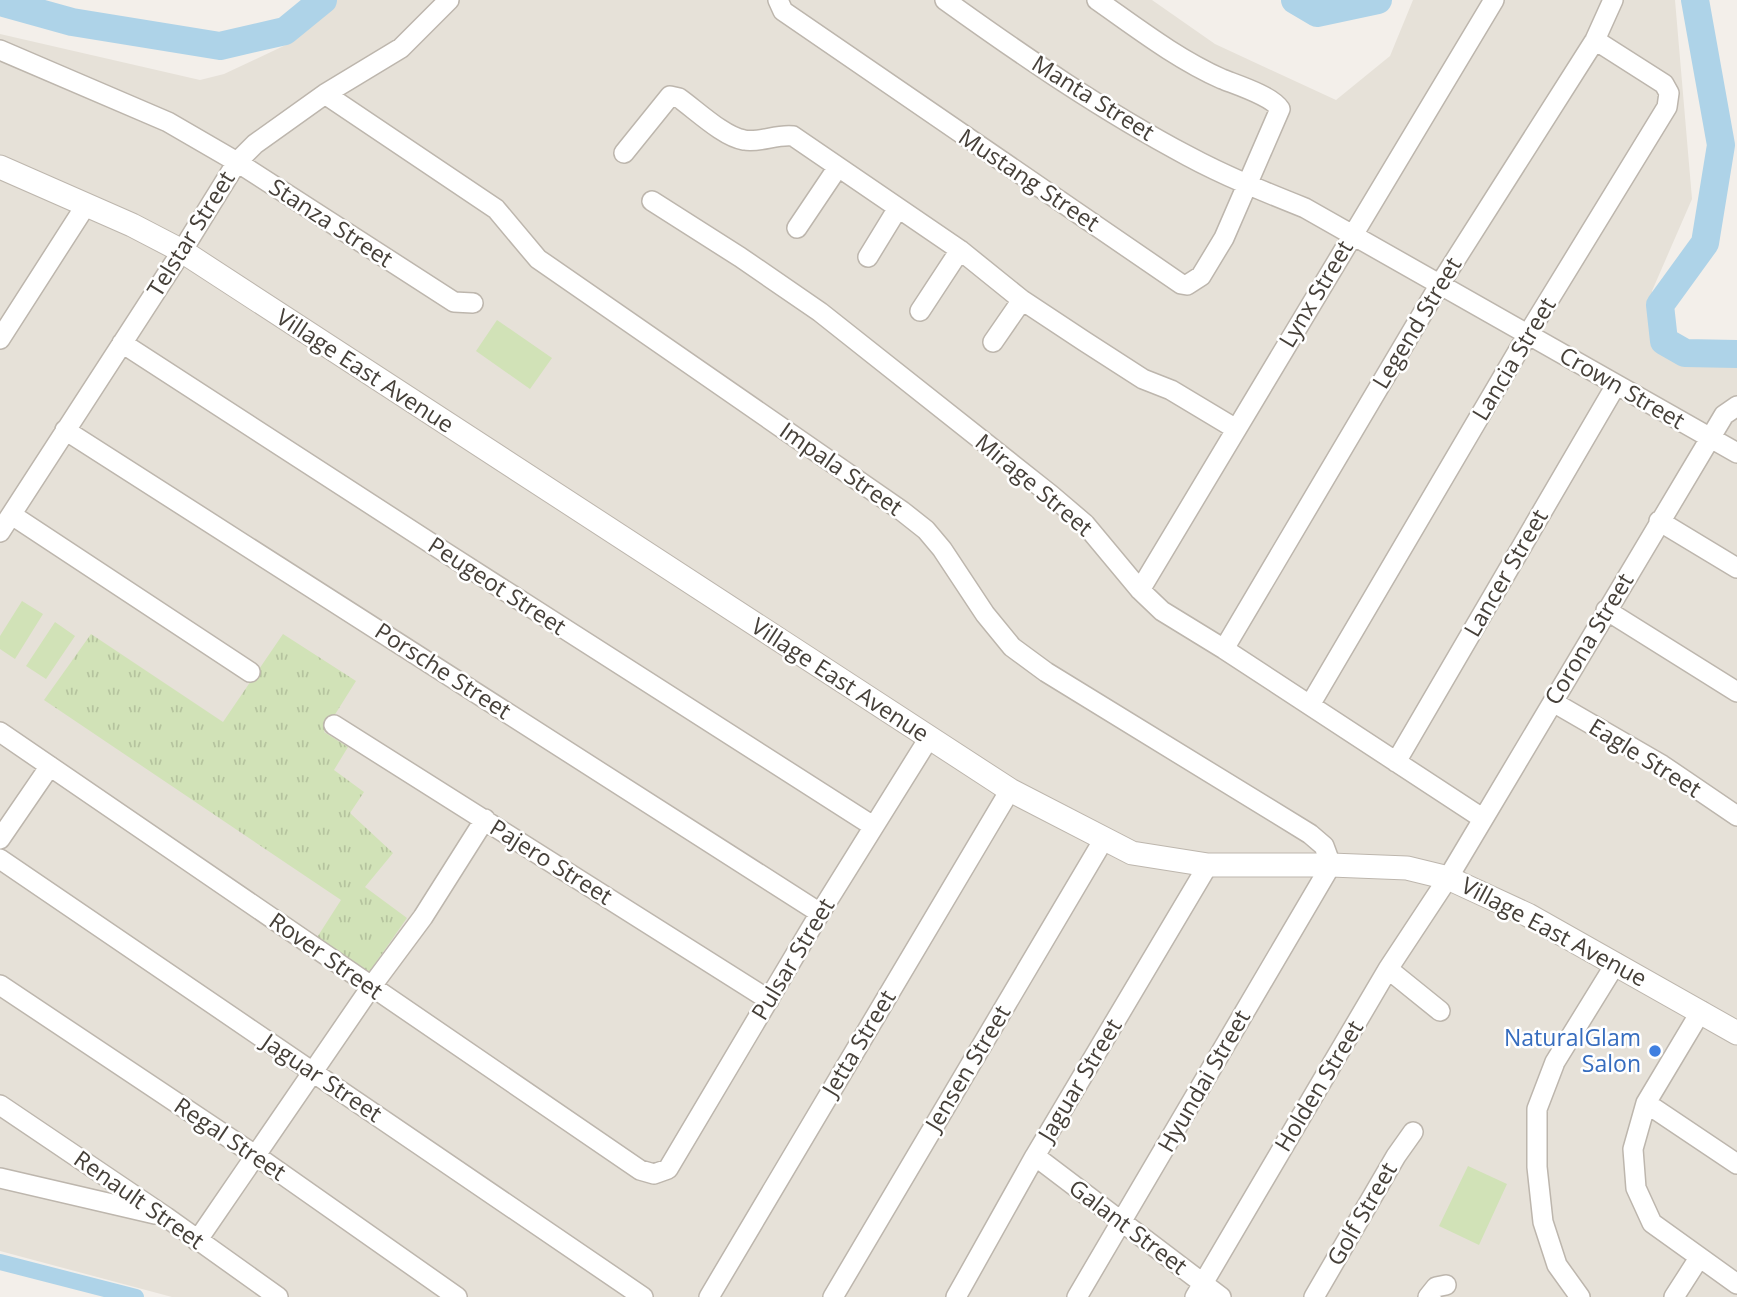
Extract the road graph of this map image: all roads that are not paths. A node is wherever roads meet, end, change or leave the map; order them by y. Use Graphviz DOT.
graph roads {
  1 [pos="449,0"];
  2 [pos="945,0"];
  3 [pos="1097,0"];
  4 [pos="1494,0"];
  5 [pos="1612,0"];
  6 [pos="777,10"];
  7 [pos="1595,40"];
  8 [pos="0,50"];
  9 [pos="325,94"];
  10 [pos="624,153"];
  11 [pos="237,162"];
  12 [pos="838,166"];
  13 [pos="0,167"];
  14 [pos="1248,185"];
  15 [pos="652,201"];
  16 [pos="86,205"];
  17 [pos="898,208"];
  18 [pos="797,228"];
  19 [pos="1352,234"];
  20 [pos="960,250"];
  21 [pos="182,251"];
  22 [pos="868,257"];
  23 [pos="1440,284"];
  24 [pos="1022,300"];
  25 [pos="473,303"];
  26 [pos="920,311"];
  27 [pos="1528,334"];
  28 [pos="0,339"];
  29 [pos="993,342"];
  30 [pos="122,343"];
  31 [pos="1616,385"];
  32 [pos="1737,406"];
  33 [pos="1236,429"];
  34 [pos="65,430"];
  35 [pos="1709,438"];
  36 [pos="1737,453"];
  37 [pos="12,514"];
  38 [pos="1659,521"];
  39 [pos="0,532"];
  40 [pos="1737,568"];
  41 [pos="1140,590"];
  42 [pos="1606,610"];
  43 [pos="1224,649"];
  44 [pos="250,672"];
  45 [pos="1737,692"];
  46 [pos="1553,702"];
  47 [pos="1310,705"];
  48 [pos="334,724"];
  49 [pos="0,732"];
  50 [pos="929,738"];
  51 [pos="1396,762"];
  52 [pos="50,766"];
  53 [pos="1010,790"];
  54 [pos="1737,816"];
  55 [pos="1482,818"];
  56 [pos="485,819"];
  57 [pos="873,826"];
  58 [pos="0,839"];
  59 [pos="1104,839"];
  60 [pos="0,859"];
  61 [pos="1208,865"];
  62 [pos="1331,865"];
  63 [pos="1448,877"];
  64 [pos="820,913"];
  65 [pos="1616,963"];
  66 [pos="1388,970"];
  67 [pos="0,985"];
  68 [pos="371,988"];
  69 [pos="769,1000"];
  70 [pos="1440,1011"];
  71 [pos="1701,1011"];
  72 [pos="1737,1033"];
  73 [pos="313,1072"];
  74 [pos="1646,1103"];
  75 [pos="0,1105"];
  76 [pos="1413,1132"];
  77 [pos="255,1155"];
  78 [pos="1035,1156"];
  79 [pos="1737,1164"];
  80 [pos="654,1174"];
  81 [pos="0,1178"];
  82 [pos="166,1217"];
  83 [pos="1121,1222"];
  84 [pos="197,1241"];
  85 [pos="1699,1258"];
  86 [pos="1737,1284"];
  87 [pos="1446,1285"];
  88 [pos="1199,1290"];
  89 [pos="278,1297"];
  90 [pos="457,1297"];
  91 [pos="643,1297"];
  92 [pos="709,1297"];
  93 [pos="833,1297"];
  94 [pos="956,1297"];
  95 [pos="1077,1297"];
  96 [pos="1221,1297"];
  97 [pos="1314,1297"];
  98 [pos="1428,1297"];
  99 [pos="1580,1297"];
  100 [pos="1674,1297"];
  1 -- 9 [label="street, Telstar Street"];
  2 -- 14 [label="street, Manta Street"];
  3 -- 14 [label="street"];
  4 -- 19 [label="street, Lynx Street"];
  5 -- 7 [label="street, Legend Street"];
  6 -- 14 [label="street, Mustang Street"];
  7 -- 23 [label="street, Legend Street"];
  7 -- 27 [label="street, Lancia Street"];
  8 -- 11 [label="street, Stanza Street"];
  9 -- 11 [label="street, Telstar Street"];
  9 -- 62 [label="street, Impala Street"];
  10 -- 12 [label="street"];
  11 -- 21 [label="street, Telstar Street"];
  11 -- 25 [label="street, Stanza Street"];
  12 -- 17 [label="street"];
  12 -- 18 [label="street"];
  13 -- 16 [label="street, Village East Avenue"];
  14 -- 19 [label="street, Crown Street"];
  15 -- 41 [label="street, Mirage Street"];
  16 -- 21 [label="street, Village East Avenue"];
  16 -- 28 [label="street"];
  17 -- 20 [label="street"];
  17 -- 22 [label="street"];
  19 -- 23 [label="street, Crown Street"];
  19 -- 33 [label="street, Lynx Street"];
  20 -- 24 [label="street"];
  20 -- 26 [label="street"];
  21 -- 30 [label="street, Telstar Street"];
  21 -- 50 [label="street, Village East Avenue"];
  23 -- 27 [label="street, Crown Street"];
  23 -- 43 [label="street, Legend Street"];
  24 -- 29 [label="street"];
  24 -- 33 [label="street"];
  27 -- 31 [label="street, Crown Street"];
  27 -- 47 [label="street, Lancia Street"];
  30 -- 34 [label="street, Telstar Street"];
  30 -- 57 [label="street, Peugeot Street"];
  31 -- 35 [label="street, Crown Street"];
  31 -- 51 [label="street, Lancer Street"];
  32 -- 35 [label="street, Corona Street"];
  33 -- 41 [label="street, Lynx Street"];
  34 -- 37 [label="street, Telstar Street"];
  34 -- 64 [label="street, Porsche Street"];
  35 -- 36 [label="street, Crown Street"];
  35 -- 38 [label="street, Corona Street"];
  37 -- 39 [label="street, Telstar Street"];
  37 -- 44 [label="street"];
  38 -- 40 [label="street"];
  38 -- 42 [label="street, Corona Street"];
  41 -- 43 [label="street, Mirage Street"];
  42 -- 45 [label="street"];
  42 -- 46 [label="street, Corona Street"];
  43 -- 47 [label="street, Mirage Street"];
  46 -- 54 [label="street, Eagle Street"];
  46 -- 55 [label="street, Corona Street"];
  47 -- 51 [label="street, Mirage Street"];
  48 -- 56 [label="street, Pajero Street"];
  49 -- 52 [label="street, Rover Street"];
  50 -- 53 [label="street, Village East Avenue"];
  50 -- 57 [label="street, Pulsar Street"];
  51 -- 55 [label="street, Mirage Street"];
  52 -- 58 [label="street"];
  52 -- 68 [label="street, Rover Street"];
  53 -- 59 [label="street, Village East Avenue"];
  53 -- 92 [label="street, Jetta Street"];
  55 -- 63 [label="street, Corona Street"];
  56 -- 68 [label="street"];
  56 -- 69 [label="street, Pajero Street"];
  57 -- 64 [label="street, Pulsar Street"];
  59 -- 61 [label="street, Village East Avenue"];
  59 -- 93 [label="street, Jensen Street"];
  60 -- 73 [label="street, Jaguar Street"];
  61 -- 62 [label="street, Village East Avenue"];
  61 -- 78 [label="street, Jaguar Street"];
  62 -- 63 [label="street, Village East Avenue"];
  62 -- 83 [label="street, Hyundai Street"];
  63 -- 65 [label="street, Village East Avenue"];
  63 -- 66 [label="street, Holden Street"];
  64 -- 69 [label="street, Pulsar Street"];
  65 -- 71 [label="street, Village East Avenue"];
  65 -- 99 [label="street"];
  66 -- 70 [label="street"];
  66 -- 88 [label="street, Holden Street"];
  67 -- 77 [label="street, Regal Street"];
  68 -- 73 [label="street"];
  68 -- 80 [label="street, Rover Street"];
  69 -- 80 [label="street, Pulsar Street"];
  71 -- 72 [label="street, Village East Avenue"];
  71 -- 74 [label="street"];
  73 -- 77 [label="street"];
  73 -- 91 [label="street, Jaguar Street"];
  74 -- 79 [label="street"];
  74 -- 85 [label="street"];
  75 -- 82 [label="street, Renault Street"];
  76 -- 97 [label="street, Golf Street"];
  77 -- 84 [label="street"];
  77 -- 90 [label="street, Regal Street"];
  78 -- 83 [label="street, Galant Street"];
  78 -- 94 [label="street, Jaguar Street"];
  81 -- 82 [label="street"];
  82 -- 84 [label="street, Renault Street"];
  83 -- 88 [label="street, Galant Street"];
  83 -- 95 [label="street, Hyundai Street"];
  84 -- 89 [label="street, Renault Street"];
  85 -- 86 [label="street"];
  85 -- 100 [label="street"];
  87 -- 98 [label="street"];
  88 -- 96 [label="street, Galant Street"];
}
